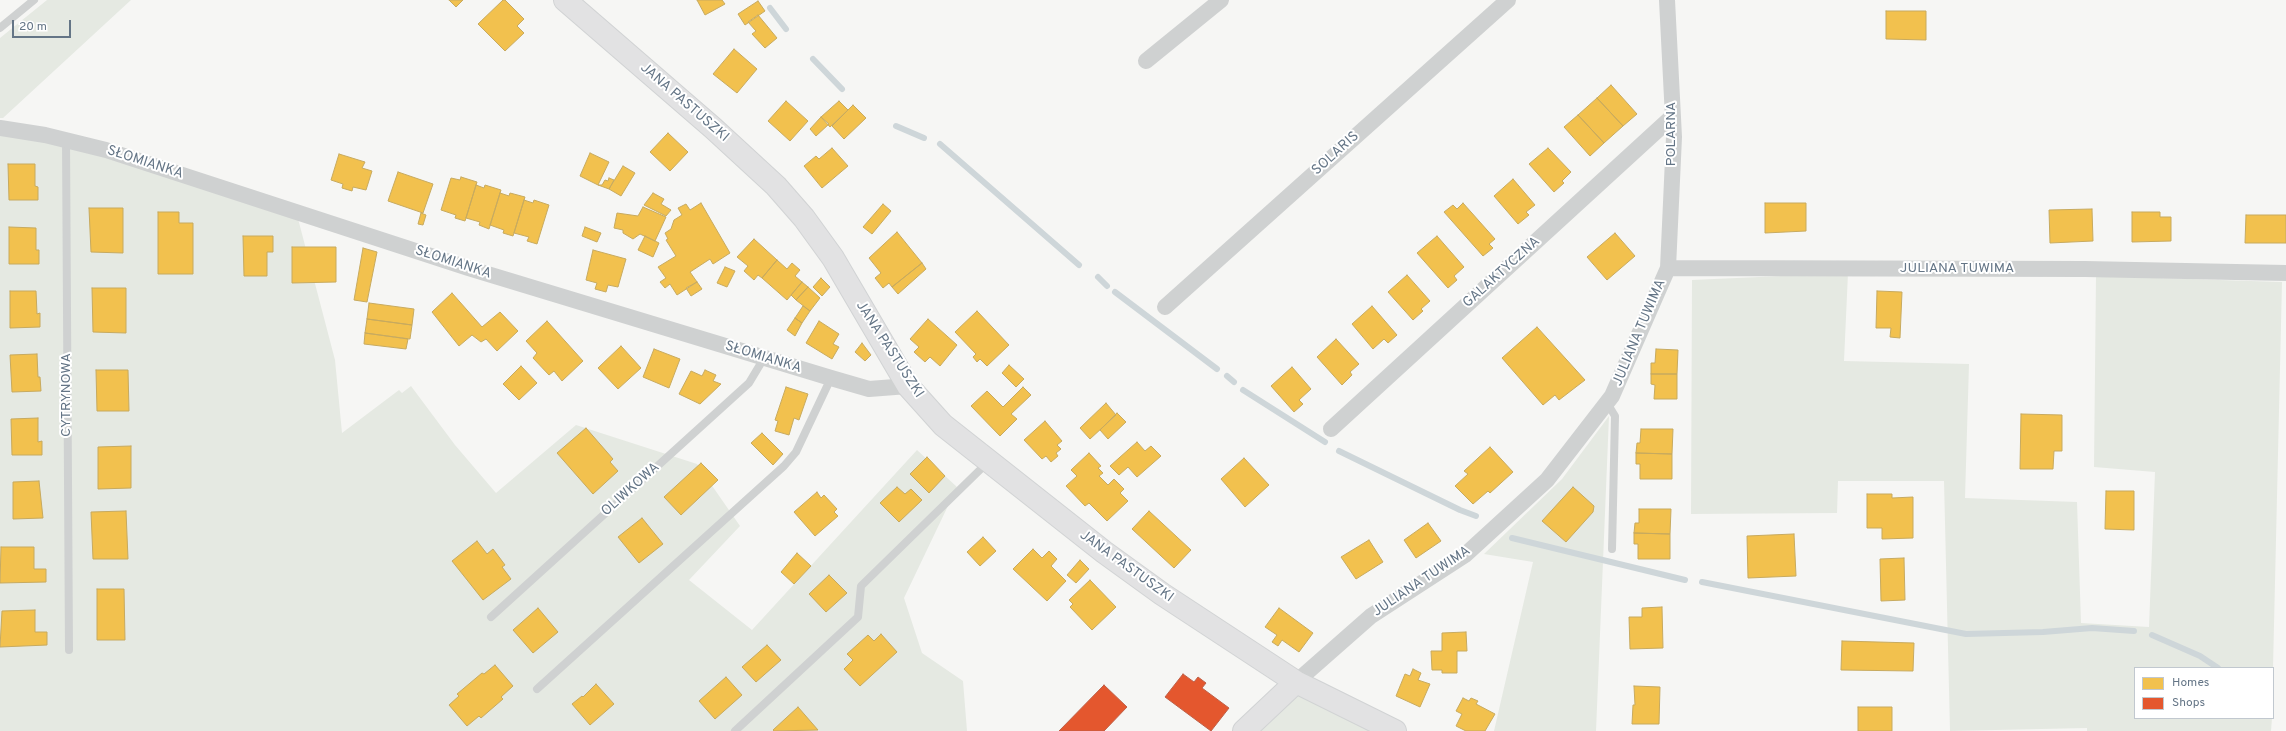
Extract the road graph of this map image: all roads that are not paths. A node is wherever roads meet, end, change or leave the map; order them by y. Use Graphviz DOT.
graph roads {
  1 [pos="34,0"];
  2 [pos="565,0"];
  3 [pos="1221,0"];
  4 [pos="1508,0"];
  5 [pos="1667,0"];
  6 [pos="0,28"];
  7 [pos="1146,61"];
  8 [pos="1673,116"];
  9 [pos="0,128"];
  10 [pos="66,140"];
  11 [pos="1668,268"];
  12 [pos="2286,272"];
  13 [pos="1165,307"];
  14 [pos="764,358"];
  15 [pos="831,378"];
  16 [pos="908,386"];
  17 [pos="1607,403"];
  18 [pos="1331,429"];
  19 [pos="989,461"];
  20 [pos="1612,549"];
  21 [pos="491,617"];
  22 [pos="69,650"];
  23 [pos="1296,682"];
  24 [pos="537,689"];
  25 [pos="735,731"];
  26 [pos="1244,731"];
  27 [pos="1395,731"];
  1 -- 6 [label="lane"];
  2 -- 16 [label="street, JANA PASTUSZKI"];
  3 -- 7 [label="street"];
  4 -- 13 [label="street, SOLARIS"];
  5 -- 8 [label="street, POLARNA"];
  8 -- 11 [label="street, POLARNA"];
  8 -- 18 [label="street, GALAKTYCZNA"];
  9 -- 10 [label="street, SŁOMIANKA"];
  10 -- 14 [label="street, SŁOMIANKA"];
  10 -- 22 [label="lane, CYTRYNOWA"];
  11 -- 12 [label="street, JULIANA TUWIMA"];
  11 -- 17 [label="street, JULIANA TUWIMA"];
  14 -- 15 [label="street, SŁOMIANKA"];
  14 -- 21 [label="lane, OLIWKOWA"];
  15 -- 16 [label="street, SŁOMIANKA"];
  15 -- 24 [label="lane"];
  16 -- 19 [label="street, JANA PASTUSZKI"];
  17 -- 20 [label="lane"];
  17 -- 23 [label="street, JULIANA TUWIMA"];
  19 -- 23 [label="street, JANA PASTUSZKI"];
  19 -- 25 [label="lane"];
  23 -- 26 [label="street, JULIANA TUWIMA"];
  23 -- 27 [label="street, JANA PASTUSZKI"];
}
